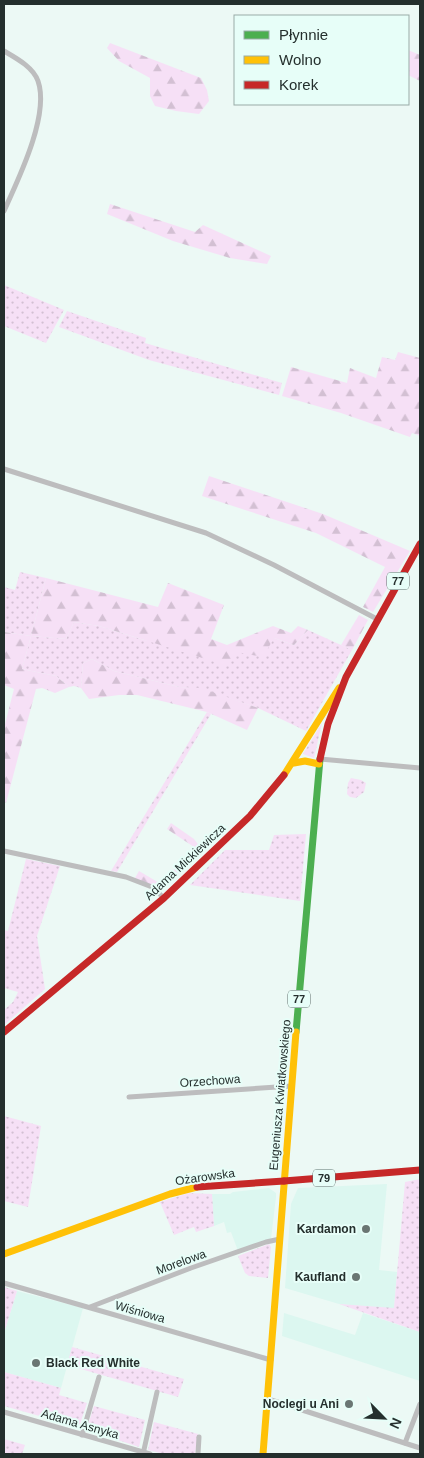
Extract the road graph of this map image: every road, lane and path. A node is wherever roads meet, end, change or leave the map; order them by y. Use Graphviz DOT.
graph roads {
  1 [pos="4,51"];
  2 [pos="4,211"];
  3 [pos="4,469"];
  4 [pos="420,544"];
  5 [pos="377,618"];
  6 [pos="346,677"];
  7 [pos="320,761"];
  8 [pos="294,763"];
  9 [pos="420,768"];
  10 [pos="4,851"];
  11 [pos="164,898"];
  12 [pos="4,1032"];
  13 [pos="292,1086"];
  14 [pos="129,1097"];
  15 [pos="420,1170"];
  16 [pos="284,1181"];
  17 [pos="280,1240"];
  18 [pos="4,1254"];
  19 [pos="4,1283"];
  20 [pos="90,1307"];
  21 [pos="271,1360"];
  22 [pos="99,1377"];
  23 [pos="157,1392"];
  24 [pos="268,1398"];
  25 [pos="420,1404"];
  26 [pos="4,1412"];
  27 [pos="82,1435"];
  28 [pos="199,1437"];
  29 [pos="405,1443"];
  30 [pos="420,1448"];
  31 [pos="143,1453"];
  32 [pos="150,1454"];
  33 [pos="198,1454"];
  34 [pos="263,1454"];
  1 -- 2 [label="street"];
  3 -- 5 [label="street"];
  4 -- 5 [label="main road, Adama Mickiewicza / 77"];
  5 -- 6 [label="main road, Adama Mickiewicza / 77"];
  6 -- 7 [label="main road, Adama Mickiewicza / 77"];
  6 -- 8 [label="main road, Adama Mickiewicza"];
  7 -- 8 [label="main road"];
  7 -- 9 [label="street"];
  7 -- 13 [label="main road, Eugeniusza Kwiatkowskiego / 77"];
  8 -- 11 [label="main road, Adama Mickiewicza"];
  10 -- 11 [label="street"];
  11 -- 12 [label="main road, Adama Mickiewicza"];
  13 -- 14 [label="street, Orzechowa"];
  13 -- 16 [label="main road, Eugeniusza Kwiatkowskiego / 77"];
  15 -- 16 [label="main road, Ożarowska / 79"];
  16 -- 17 [label="main road, Eugeniusza Kwiatkowskiego / 77"];
  16 -- 18 [label="main road, Ożarowska"];
  17 -- 20 [label="street, Morelowa"];
  17 -- 21 [label="main road, Eugeniusza Kwiatkowskiego / 77"];
  19 -- 20 [label="street, Wiśniowa"];
  20 -- 21 [label="street, Wiśniowa"];
  21 -- 24 [label="main road, Eugeniusza Kwiatkowskiego / 77"];
  22 -- 27 [label="street"];
  23 -- 31 [label="street"];
  24 -- 29 [label="street"];
  24 -- 34 [label="main road, Eugeniusza Kwiatkowskiego / 77"];
  25 -- 29 [label="street"];
  26 -- 27 [label="street, Adama Asnyka"];
  27 -- 31 [label="street, Adama Asnyka"];
  28 -- 33 [label="street"];
  29 -- 30 [label="street"];
  31 -- 32 [label="street, Adama Asnyka"];
}
